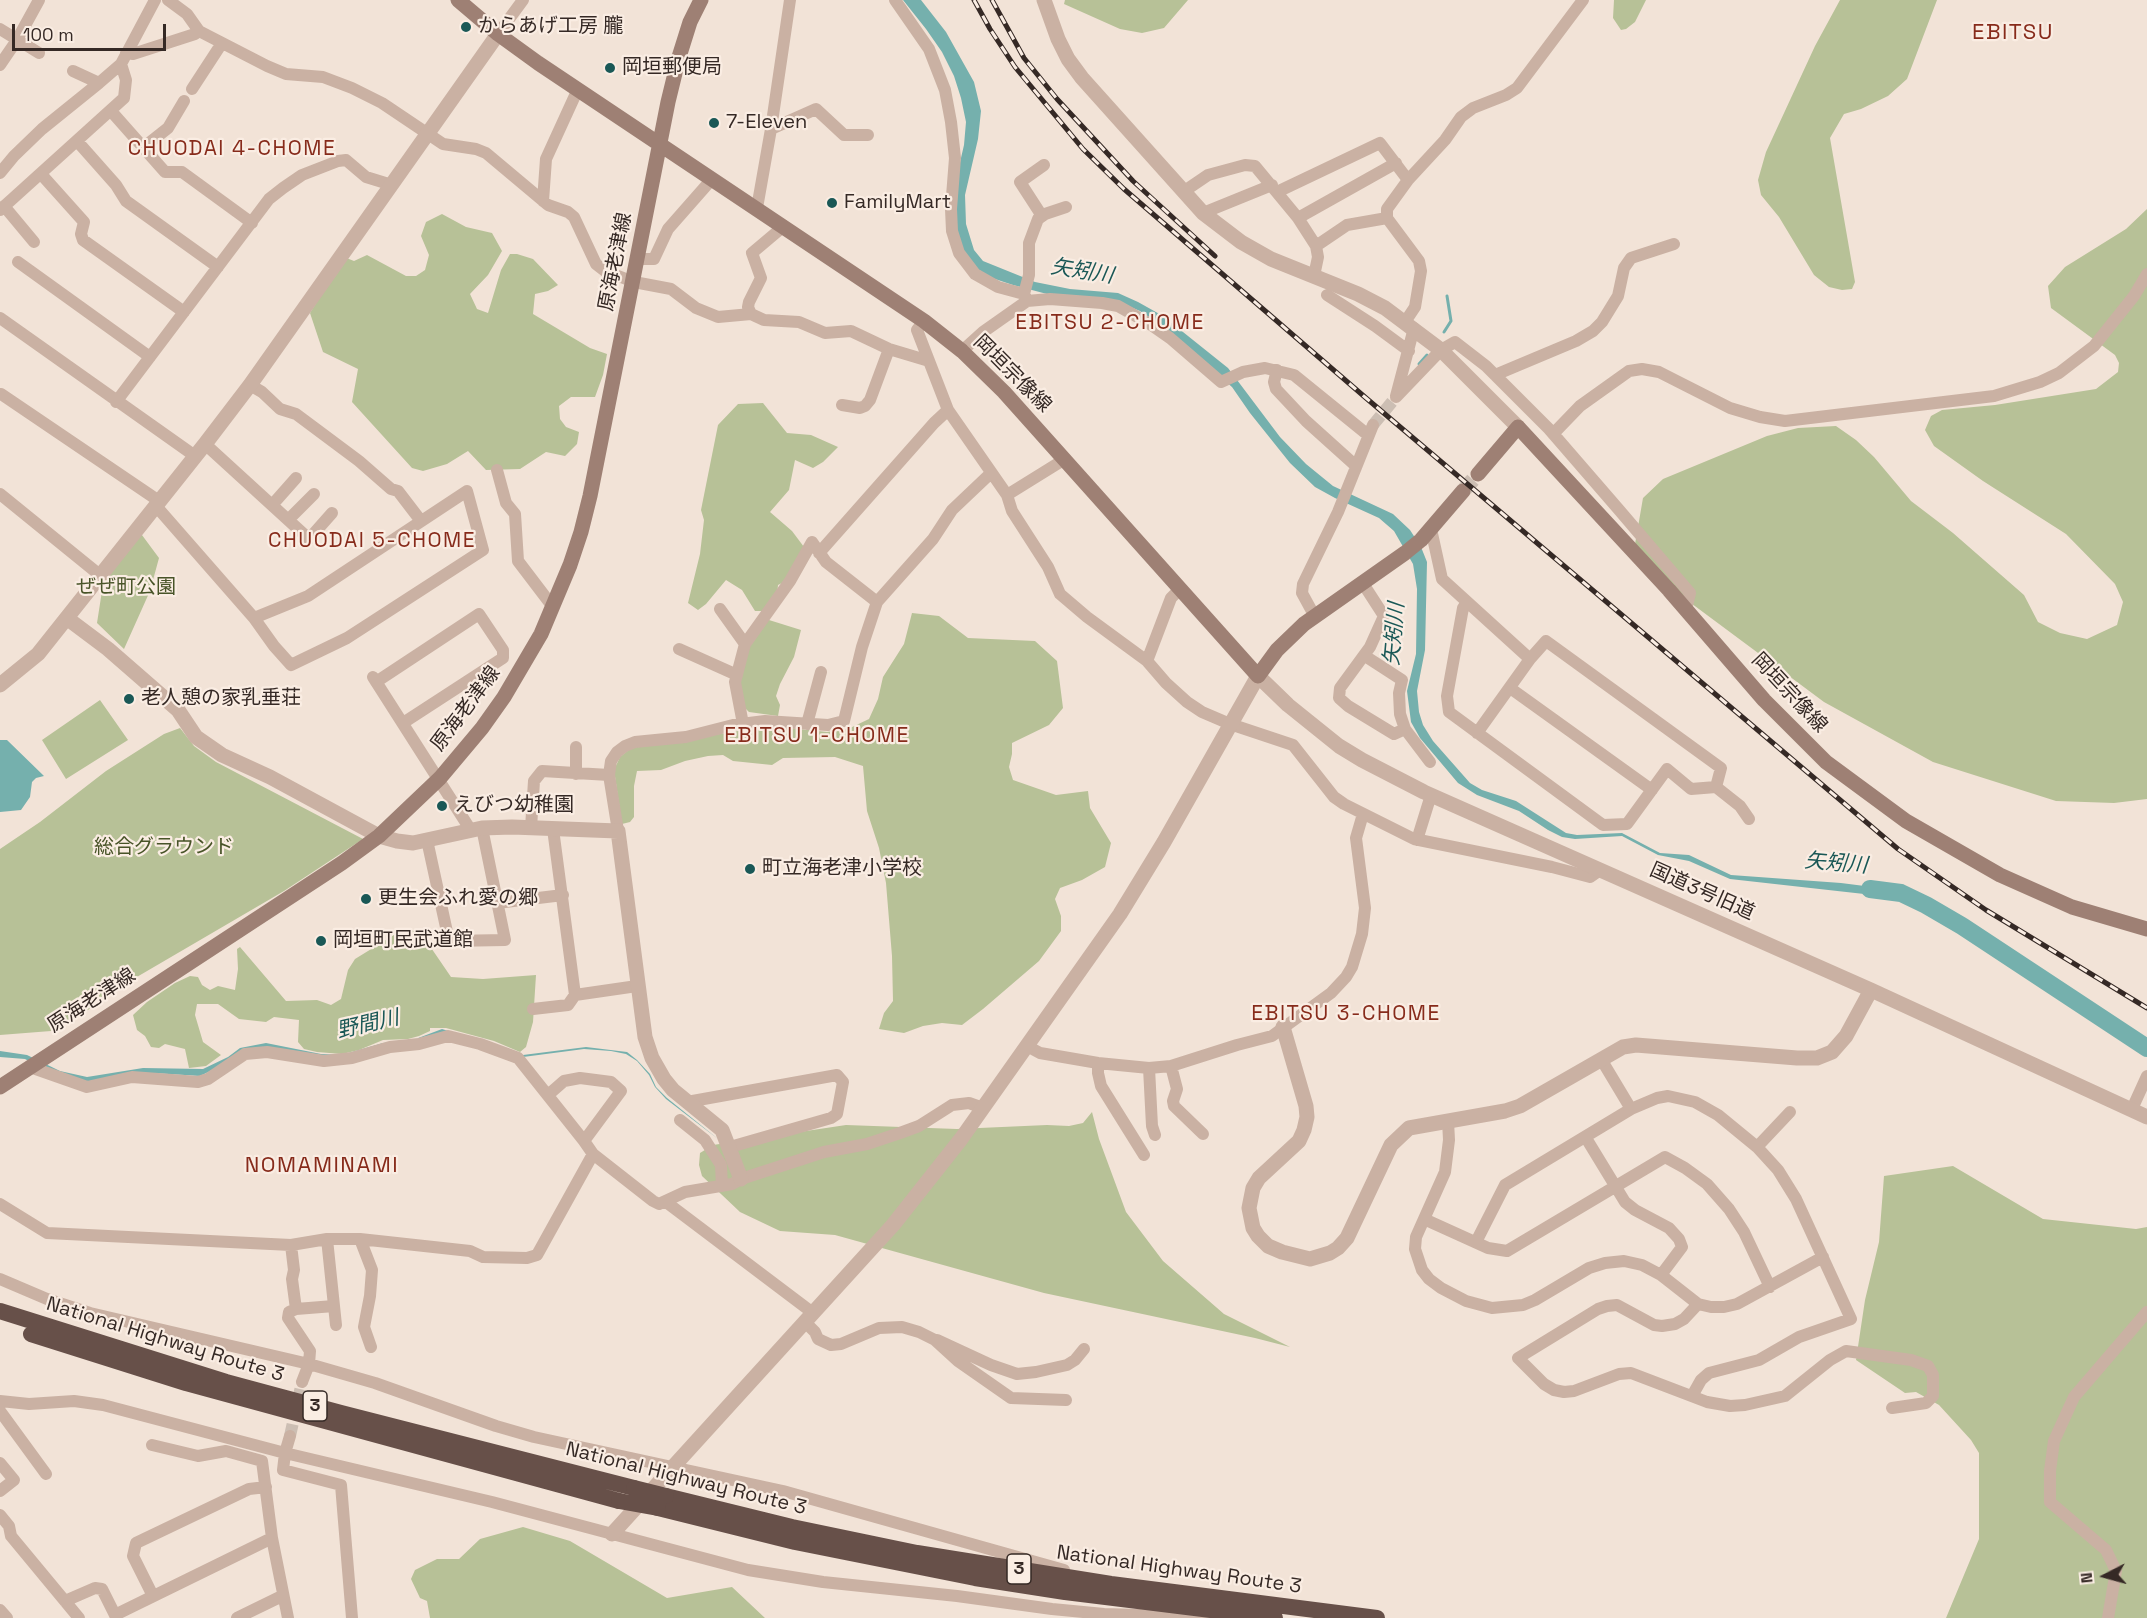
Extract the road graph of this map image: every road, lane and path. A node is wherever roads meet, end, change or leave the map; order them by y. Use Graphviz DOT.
graph roads {
  1 [pos="39,0"];
  2 [pos="168,0"];
  3 [pos="458,0"];
  4 [pos="523,0"];
  5 [pos="700,0"];
  6 [pos="790,0"];
  7 [pos="895,0"];
  8 [pos="1044,0"];
  9 [pos="1583,0"];
  10 [pos="150,2"];
  11 [pos="0,29"];
  12 [pos="199,31"];
  13 [pos="498,34"];
  14 [pos="17,40"];
  15 [pos="222,43"];
  16 [pos="39,53"];
  17 [pos="124,59"];
  18 [pos="0,65"];
  19 [pos="73,71"];
  20 [pos="99,83"];
  21 [pos="192,89"];
  22 [pos="578,89"];
  23 [pos="184,101"];
  24 [pos="111,111"];
  25 [pos="771,129"];
  26 [pos="428,135"];
  27 [pos="868,135"];
  28 [pos="77,141"];
  29 [pos="660,144"];
  30 [pos="144,147"];
  31 [pos="1396,163"];
  32 [pos="1044,165"];
  33 [pos="0,173"];
  34 [pos="41,174"];
  35 [pos="712,179"];
  36 [pos="1408,180"];
  37 [pos="392,185"];
  38 [pos="1275,189"];
  39 [pos="1183,192"];
  40 [pos="543,201"];
  41 [pos="1066,207"];
  42 [pos="2,208"];
  43 [pos="757,208"];
  44 [pos="1203,213"];
  45 [pos="1042,216"];
  46 [pos="1298,218"];
  47 [pos="1387,218"];
  48 [pos="252,223"];
  49 [pos="784,226"];
  50 [pos="34,242"];
  51 [pos="1674,244"];
  52 [pos="1316,246"];
  53 [pos="638,259"];
  54 [pos="18,262"];
  55 [pos="218,267"];
  56 [pos="2147,274"];
  57 [pos="1314,276"];
  58 [pos="634,282"];
  59 [pos="1326,296"];
  60 [pos="1025,298"];
  61 [pos="1385,308"];
  62 [pos="184,312"];
  63 [pos="751,314"];
  64 [pos="0,318"];
  65 [pos="924,321"];
  66 [pos="1409,325"];
  67 [pos="1375,326"];
  68 [pos="889,349"];
  69 [pos="1441,350"];
  70 [pos="962,351"];
  71 [pos="1409,351"];
  72 [pos="150,357"];
  73 [pos="929,361"];
  74 [pos="1277,370"];
  75 [pos="1495,375"];
  76 [pos="250,385"];
  77 [pos="0,395"];
  78 [pos="116,402"];
  79 [pos="842,405"];
  80 [pos="948,410"];
  81 [pos="1518,428"];
  82 [pos="1553,434"];
  83 [pos="206,444"];
  84 [pos="195,456"];
  85 [pos="1065,459"];
  86 [pos="1356,466"];
  87 [pos="497,470"];
  88 [pos="991,473"];
  89 [pos="1478,474"];
  90 [pos="296,478"];
  91 [pos="1463,491"];
  92 [pos="0,494"];
  93 [pos="314,494"];
  94 [pos="1006,495"];
  95 [pos="158,503"];
  96 [pos="273,504"];
  97 [pos="332,513"];
  98 [pos="289,519"];
  99 [pos="421,521"];
  100 [pos="1426,534"];
  101 [pos="819,553"];
  102 [pos="101,576"];
  103 [pos="1362,582"];
  104 [pos="1180,588"];
  105 [pos="877,602"];
  106 [pos="1467,602"];
  107 [pos="553,607"];
  108 [pos="720,609"];
  109 [pos="1686,610"];
  110 [pos="1314,615"];
  111 [pos="254,618"];
  112 [pos="68,619"];
  113 [pos="745,644"];
  114 [pos="679,649"];
  115 [pos="1365,656"];
  116 [pos="1530,659"];
  117 [pos="1147,661"];
  118 [pos="821,672"];
  119 [pos="737,675"];
  120 [pos="1258,676"];
  121 [pos="0,685"];
  122 [pos="1510,688"];
  123 [pos="403,723"];
  124 [pos="743,724"];
  125 [pos="807,724"];
  126 [pos="1230,724"];
  127 [pos="1405,729"];
  128 [pos="1477,733"];
  129 [pos="576,747"];
  130 [pos="1430,762"];
  131 [pos="576,774"];
  132 [pos="609,775"];
  133 [pos="440,778"];
  134 [pos="1716,787"];
  135 [pos="1652,790"];
  136 [pos="1431,795"];
  137 [pos="1363,814"];
  138 [pos="1749,819"];
  139 [pos="531,828"];
  140 [pos="476,829"];
  141 [pos="553,829"];
  142 [pos="618,831"];
  143 [pos="379,836"];
  144 [pos="427,840"];
  145 [pos="1417,840"];
  146 [pos="1600,870"];
  147 [pos="563,894"];
  148 [pos="497,903"];
  149 [pos="2147,929"];
  150 [pos="637,986"];
  151 [pos="1871,990"];
  152 [pos="575,994"];
  153 [pos="533,1009"];
  154 [pos="1283,1027"];
  155 [pos="1027,1046"];
  156 [pos="1601,1059"];
  157 [pos="1098,1064"];
  158 [pos="1171,1066"];
  159 [pos="30,1067"];
  160 [pos="1149,1068"];
  161 [pos="2147,1076"];
  162 [pos="0,1087"];
  163 [pos="548,1095"];
  164 [pos="687,1102"];
  165 [pos="983,1108"];
  166 [pos="1631,1109"];
  167 [pos="2132,1109"];
  168 [pos="1790,1112"];
  169 [pos="2147,1117"];
  170 [pos="680,1120"];
  171 [pos="1448,1121"];
  172 [pos="1203,1134"];
  173 [pos="1155,1135"];
  174 [pos="1586,1138"];
  175 [pos="584,1141"];
  176 [pos="1757,1147"];
  177 [pos="730,1148"];
  178 [pos="593,1154"];
  179 [pos="1144,1155"];
  180 [pos="741,1179"];
  181 [pos="722,1186"];
  182 [pos="1615,1188"];
  183 [pos="666,1202"];
  184 [pos="0,1204"];
  185 [pos="1424,1219"];
  186 [pos="327,1239"];
  187 [pos="360,1239"];
  188 [pos="1476,1242"];
  189 [pos="291,1245"];
  190 [pos="1823,1257"];
  191 [pos="1661,1275"];
  192 [pos="0,1279"];
  193 [pos="1770,1287"];
  194 [pos="1698,1304"];
  195 [pos="334,1306"];
  196 [pos="296,1309"];
  197 [pos="0,1311"];
  198 [pos="2147,1312"];
  199 [pos="809,1318"];
  200 [pos="0,1323"];
  201 [pos="336,1325"];
  202 [pos="934,1340"];
  203 [pos="371,1347"];
  204 [pos="1084,1349"];
  205 [pos="309,1364"];
  206 [pos="303,1382"];
  207 [pos="1692,1396"];
  208 [pos="1066,1400"];
  209 [pos="0,1401"];
  210 [pos="1892,1408"];
  211 [pos="0,1411"];
  212 [pos="290,1436"];
  213 [pos="152,1445"];
  214 [pos="285,1452"];
  215 [pos="0,1463"];
  216 [pos="675,1466"];
  217 [pos="46,1474"];
  218 [pos="266,1487"];
  219 [pos="0,1491"];
  220 [pos="662,1502"];
  221 [pos="0,1515"];
  222 [pos="612,1534"];
  223 [pos="6,1538"];
  224 [pos="272,1538"];
  225 [pos="1112,1584"];
  226 [pos="153,1596"];
  227 [pos="282,1596"];
  228 [pos="65,1601"];
  229 [pos="0,1610"];
  230 [pos="116,1616"];
  231 [pos="7,1618"];
  232 [pos="79,1618"];
  233 [pos="237,1618"];
  234 [pos="288,1618"];
  235 [pos="352,1618"];
  236 [pos="1268,1618"];
  237 [pos="1275,1618"];
  238 [pos="1377,1618"];
  239 [pos="2108,1618"];
  1 -- 14 [label="street"];
  2 -- 12 [label="street"];
  3 -- 13 [label="main road, 岡垣宗像線"];
  4 -- 13 [label="street"];
  5 -- 29 [label="main road, 原海老津線"];
  6 -- 25 [label="street"];
  7 -- 60 [label="street"];
  8 -- 39 [label="street"];
  9 -- 36 [label="street"];
  10 -- 17 [label="street"];
  11 -- 14 [label="street"];
  12 -- 15 [label="street"];
  12 -- 17 [label="street"];
  13 -- 22 [label="main road, 岡垣宗像線"];
  13 -- 26 [label="street"];
  14 -- 16 [label="street"];
  14 -- 18 [label="street"];
  15 -- 21 [label="street"];
  15 -- 26 [label="street"];
  17 -- 20 [label="street"];
  17 -- 24 [label="street"];
  19 -- 20 [label="street"];
  20 -- 33 [label="street"];
  22 -- 29 [label="main road, 岡垣宗像線"];
  22 -- 40 [label="street"];
  23 -- 30 [label="street"];
  24 -- 28 [label="street"];
  24 -- 30 [label="street"];
  25 -- 27 [label="street"];
  25 -- 43 [label="street"];
  26 -- 37 [label="street"];
  26 -- 40 [label="street"];
  28 -- 34 [label="street"];
  28 -- 55 [label="street"];
  29 -- 35 [label="main road, 岡垣宗像線"];
  29 -- 53 [label="main road, 原海老津線"];
  30 -- 48 [label="street"];
  31 -- 36 [label="street"];
  31 -- 38 [label="street"];
  31 -- 46 [label="street"];
  32 -- 45 [label="street"];
  34 -- 42 [label="street"];
  34 -- 62 [label="street"];
  35 -- 43 [label="main road, 岡垣宗像線"];
  35 -- 53 [label="street"];
  36 -- 47 [label="street"];
  37 -- 48 [label="street"];
  37 -- 76 [label="street"];
  38 -- 39 [label="street"];
  38 -- 44 [label="street"];
  38 -- 46 [label="street"];
  39 -- 44 [label="street"];
  40 -- 58 [label="street"];
  41 -- 45 [label="street"];
  42 -- 50 [label="street"];
  43 -- 49 [label="main road, 岡垣宗像線"];
  44 -- 57 [label="street"];
  45 -- 60 [label="street"];
  46 -- 52 [label="street"];
  47 -- 52 [label="street"];
  47 -- 66 [label="street"];
  48 -- 55 [label="street"];
  49 -- 63 [label="street"];
  49 -- 65 [label="main road, 岡垣宗像線"];
  51 -- 75 [label="street"];
  52 -- 57 [label="street"];
  53 -- 58 [label="main road, 原海老津線"];
  54 -- 72 [label="street"];
  55 -- 62 [label="street"];
  56 -- 82 [label="street"];
  57 -- 61 [label="street"];
  58 -- 63 [label="street"];
  58 -- 107 [label="main road, 原海老津線"];
  59 -- 67 [label="street"];
  60 -- 70 [label="street"];
  60 -- 74 [label="street"];
  61 -- 66 [label="street"];
  61 -- 67 [label="street"];
  62 -- 72 [label="street"];
  63 -- 68 [label="street"];
  64 -- 78 [label="street"];
  65 -- 70 [label="main road, 岡垣宗像線"];
  65 -- 73 [label="street"];
  66 -- 69 [label="street"];
  66 -- 71 [label="street"];
  67 -- 71 [label="street"];
  68 -- 73 [label="street"];
  68 -- 79 [label="street"];
  69 -- 71 [label="street"];
  69 -- 75 [label="street"];
  69 -- 81 [label="street"];
  70 -- 85 [label="main road, 岡垣宗像線"];
  72 -- 78 [label="street"];
  73 -- 80 [label="street"];
  74 -- 86 [label="street"];
  74 -- 86 [label="street"];
  75 -- 82 [label="street"];
  76 -- 83 [label="street"];
  76 -- 99 [label="street"];
  77 -- 95 [label="street"];
  78 -- 84 [label="street"];
  80 -- 88 [label="street"];
  80 -- 101 [label="street"];
  81 -- 89 [label="main road"];
  81 -- 109 [label="main road, 岡垣宗像線"];
  82 -- 109 [label="street"];
  83 -- 84 [label="street"];
  83 -- 96 [label="street"];
  84 -- 95 [label="street"];
  85 -- 94 [label="street"];
  85 -- 104 [label="main road, 岡垣宗像線"];
  86 -- 110 [label="street"];
  87 -- 107 [label="street"];
  88 -- 94 [label="street"];
  88 -- 105 [label="street"];
  90 -- 96 [label="street"];
  91 -- 100 [label="main road"];
  92 -- 102 [label="street"];
  93 -- 98 [label="street"];
  94 -- 117 [label="street"];
  95 -- 102 [label="street"];
  95 -- 111 [label="street"];
  96 -- 98 [label="street"];
  97 -- 98 [label="street"];
  99 -- 111 [label="street"];
  99 -- 111 [label="street"];
  100 -- 103 [label="main road"];
  100 -- 106 [label="street"];
  101 -- 105 [label="street"];
  101 -- 113 [label="street"];
  102 -- 112 [label="street"];
  103 -- 110 [label="main road"];
  103 -- 115 [label="street"];
  104 -- 117 [label="street"];
  104 -- 120 [label="main road, 岡垣宗像線"];
  105 -- 125 [label="street"];
  106 -- 116 [label="street"];
  106 -- 128 [label="street"];
  107 -- 133 [label="main road, 原海老津線"];
  108 -- 113 [label="street"];
  109 -- 149 [label="main road, 岡垣宗像線"];
  110 -- 120 [label="main road"];
  112 -- 121 [label="street"];
  112 -- 143 [label="street"];
  113 -- 119 [label="street"];
  114 -- 119 [label="street"];
  115 -- 127 [label="street"];
  115 -- 127 [label="street"];
  116 -- 122 [label="street"];
  116 -- 134 [label="street"];
  117 -- 126 [label="street"];
  118 -- 125 [label="street"];
  119 -- 124 [label="street"];
  120 -- 126 [label="street"];
  120 -- 136 [label="street, 国道3号旧道"];
  122 -- 128 [label="street"];
  122 -- 135 [label="street"];
  123 -- 123 [label="street"];
  123 -- 133 [label="street"];
  124 -- 125 [label="street"];
  124 -- 132 [label="street"];
  126 -- 137 [label="street"];
  126 -- 155 [label="street"];
  127 -- 130 [label="street"];
  128 -- 135 [label="street"];
  129 -- 131 [label="street"];
  131 -- 132 [label="street"];
  131 -- 139 [label="street"];
  132 -- 142 [label="street"];
  133 -- 140 [label="street"];
  133 -- 143 [label="main road, 原海老津線"];
  134 -- 135 [label="street"];
  134 -- 138 [label="street"];
  136 -- 145 [label="street"];
  136 -- 146 [label="street, 国道3号旧道"];
  137 -- 145 [label="street"];
  137 -- 154 [label="street"];
  139 -- 140 [label="street"];
  139 -- 141 [label="street"];
  140 -- 144 [label="street"];
  140 -- 148 [label="street"];
  141 -- 142 [label="street"];
  141 -- 147 [label="street"];
  142 -- 150 [label="street"];
  143 -- 144 [label="street"];
  143 -- 159 [label="main road, 原海老津線"];
  144 -- 148 [label="street"];
  145 -- 146 [label="street"];
  146 -- 151 [label="street, 国道3号旧道"];
  147 -- 148 [label="street"];
  147 -- 152 [label="street"];
  150 -- 152 [label="street"];
  150 -- 164 [label="street"];
  151 -- 156 [label="street"];
  151 -- 167 [label="street, 国道3号旧道"];
  152 -- 153 [label="street"];
  154 -- 158 [label="street"];
  154 -- 171 [label="street"];
  155 -- 157 [label="street"];
  155 -- 165 [label="street"];
  156 -- 166 [label="street"];
  156 -- 171 [label="street"];
  157 -- 160 [label="street"];
  157 -- 179 [label="street"];
  158 -- 160 [label="street"];
  158 -- 172 [label="street"];
  159 -- 162 [label="main road, 原海老津線"];
  159 -- 163 [label="street"];
  160 -- 173 [label="street"];
  161 -- 167 [label="street"];
  163 -- 175 [label="street"];
  163 -- 175 [label="street"];
  164 -- 177 [label="street"];
  164 -- 177 [label="street"];
  165 -- 180 [label="street"];
  165 -- 199 [label="street"];
  166 -- 174 [label="street"];
  166 -- 176 [label="street"];
  167 -- 169 [label="street, 国道3号旧道"];
  168 -- 176 [label="street"];
  170 -- 181 [label="street"];
  171 -- 185 [label="street"];
  174 -- 182 [label="street"];
  174 -- 188 [label="street"];
  175 -- 178 [label="street"];
  176 -- 190 [label="street"];
  177 -- 180 [label="street"];
  178 -- 183 [label="street"];
  178 -- 187 [label="street"];
  180 -- 181 [label="street"];
  181 -- 183 [label="street"];
  182 -- 188 [label="street"];
  182 -- 191 [label="street"];
  182 -- 193 [label="street"];
  183 -- 199 [label="street"];
  184 -- 189 [label="street"];
  185 -- 188 [label="street"];
  185 -- 191 [label="street"];
  186 -- 187 [label="street"];
  186 -- 189 [label="street"];
  186 -- 195 [label="street"];
  187 -- 203 [label="street"];
  189 -- 196 [label="street"];
  190 -- 193 [label="street"];
  190 -- 207 [label="street"];
  191 -- 194 [label="street"];
  192 -- 205 [label="street"];
  193 -- 194 [label="street"];
  194 -- 207 [label="street"];
  195 -- 196 [label="street"];
  195 -- 201 [label="street"];
  196 -- 205 [label="street"];
  197 -- 220 [label="highway, National Highway Route 3 / 3, bridge"];
  198 -- 239 [label="street"];
  199 -- 202 [label="street"];
  199 -- 216 [label="street"];
  200 -- 220 [label="highway, National Highway Route 3 / 3, bridge"];
  202 -- 204 [label="street"];
  202 -- 208 [label="street"];
  205 -- 206 [label="street"];
  205 -- 216 [label="street"];
  207 -- 210 [label="street"];
  209 -- 214 [label="street"];
  211 -- 217 [label="street"];
  212 -- 214 [label="street"];
  213 -- 218 [label="street"];
  214 -- 222 [label="street"];
  214 -- 235 [label="street"];
  215 -- 219 [label="street"];
  216 -- 222 [label="street"];
  216 -- 225 [label="street"];
  218 -- 224 [label="street"];
  218 -- 226 [label="street"];
  220 -- 225 [label="highway, National Highway Route 3 / 3"];
  220 -- 237 [label="highway, National Highway Route 3 / 3"];
  221 -- 223 [label="street"];
  222 -- 236 [label="street"];
  223 -- 228 [label="street"];
  224 -- 226 [label="street"];
  224 -- 227 [label="street"];
  225 -- 238 [label="highway, National Highway Route 3 / 3"];
  226 -- 230 [label="street"];
  227 -- 233 [label="street"];
  227 -- 234 [label="street"];
  228 -- 230 [label="street"];
  228 -- 232 [label="street"];
  229 -- 231 [label="street"];
}
